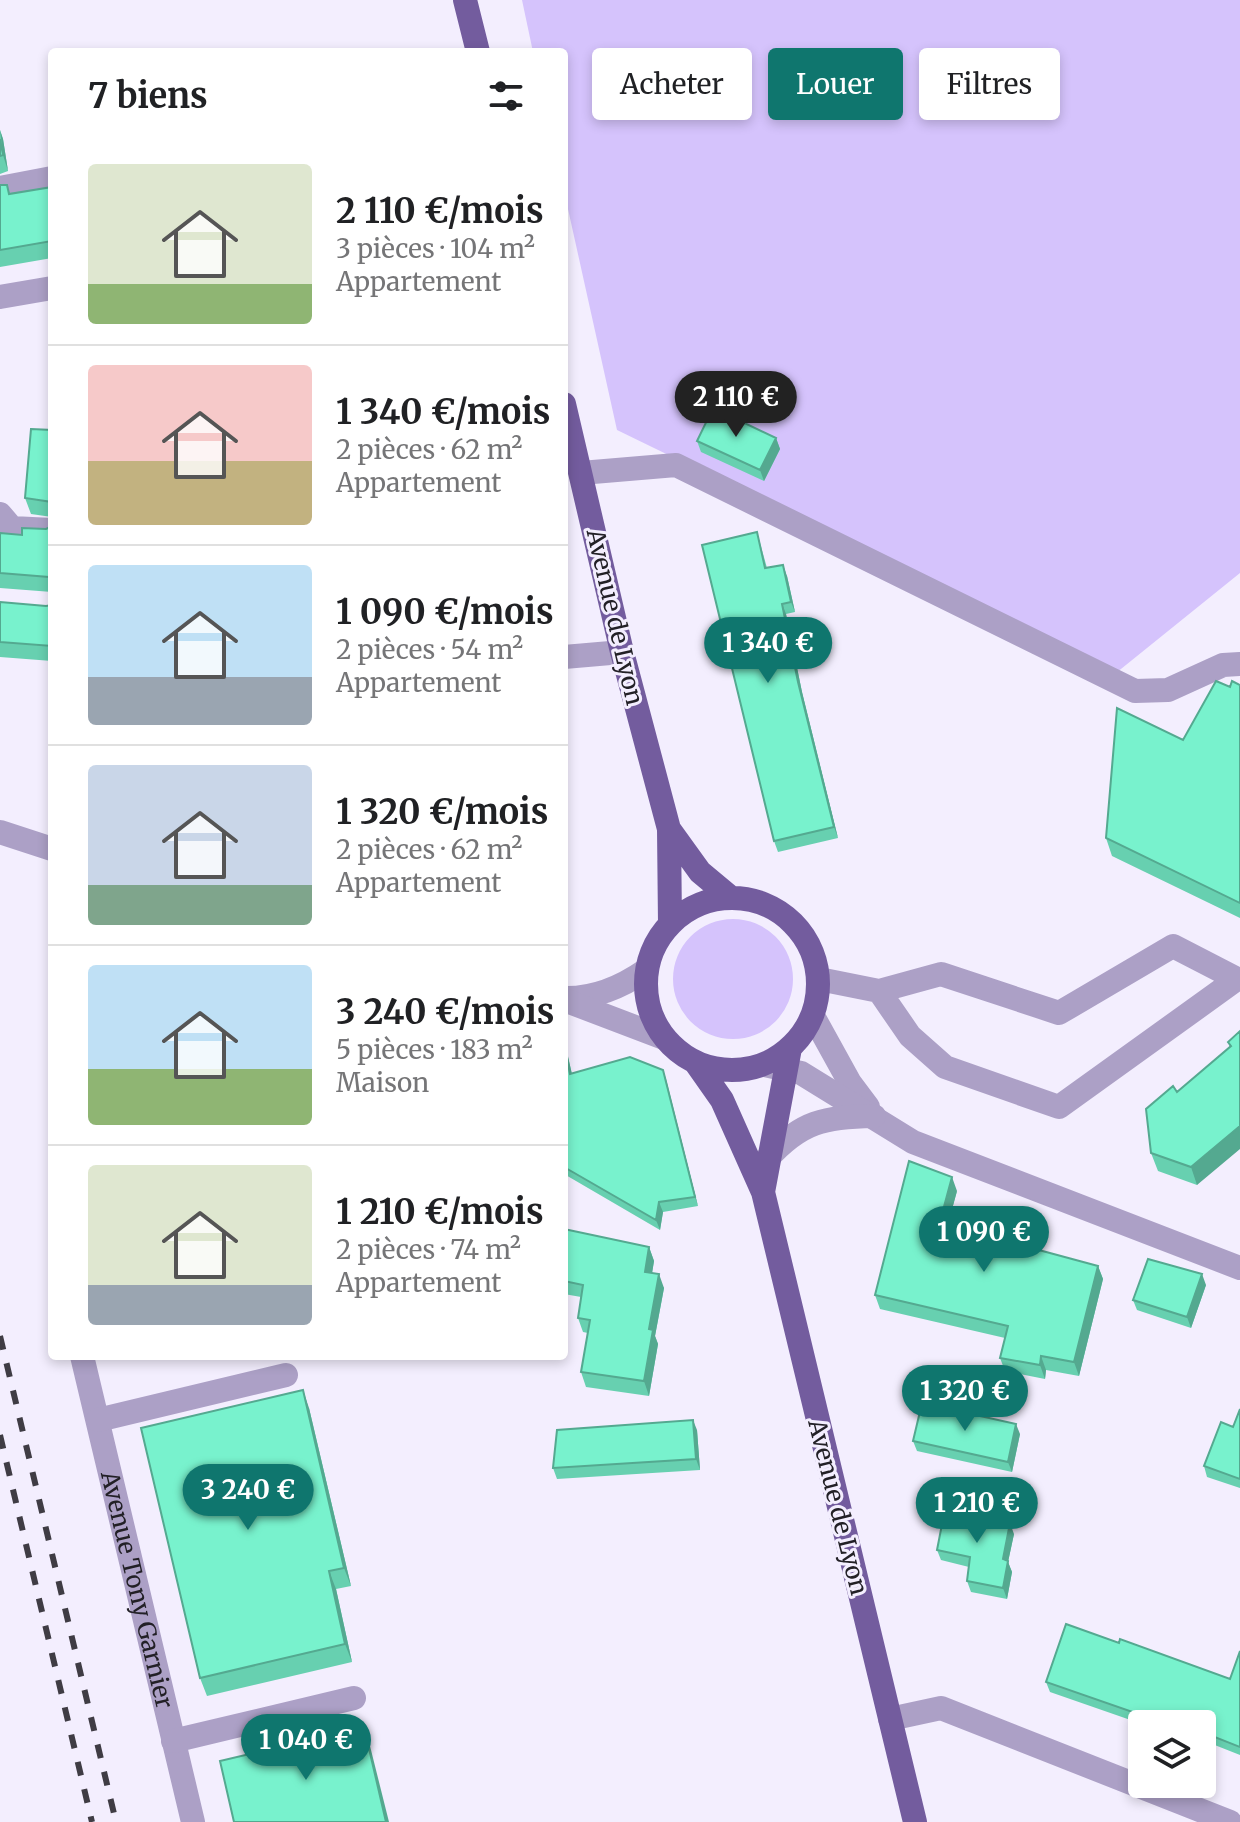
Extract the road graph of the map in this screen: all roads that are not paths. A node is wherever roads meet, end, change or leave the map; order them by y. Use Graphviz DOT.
graph roads {
  1 [pos="465,0"];
  2 [pos="477,48"];
  3 [pos="48,179"];
  4 [pos="0,188"];
  5 [pos="48,289"];
  6 [pos="0,297"];
  7 [pos="568,420"];
  8 [pos="581,473"];
  9 [pos="0,514"];
  10 [pos="48,530"];
  11 [pos="622,652"];
  12 [pos="568,657"];
  13 [pos="1240,664"];
  14 [pos="669,829"];
  15 [pos="0,832"];
  16 [pos="48,848"];
  17 [pos="730,897"];
  18 [pos="670,924"];
  19 [pos="646,970"];
  20 [pos="819,979"];
  21 [pos="879,991"];
  22 [pos="568,999"];
  23 [pos="568,1001"];
  24 [pos="813,1016"];
  25 [pos="664,1038"];
  26 [pos="780,1060"];
  27 [pos="696,1063"];
  28 [pos="874,1116"];
  29 [pos="767,1159"];
  30 [pos="763,1192"];
  31 [pos="1240,1268"];
  32 [pos="83,1360"];
  33 [pos="286,1375"];
  34 [pos="98,1420"];
  35 [pos="354,1698"];
  36 [pos="890,1719"];
  37 [pos="173,1741"];
  38 [pos="193,1822"];
  39 [pos="915,1822"];
  40 [pos="1230,1822"];
  1 -- 2 [label="main road"];
  3 -- 4 [label="street"];
  5 -- 6 [label="street"];
  7 -- 8 [label="main road, Avenue de Lyon"];
  8 -- 11 [label="main road, Avenue de Lyon"];
  8 -- 13 [label="street"];
  9 -- 10 [label="street"];
  11 -- 12 [label="street"];
  11 -- 14 [label="main road, Avenue de Lyon"];
  14 -- 17 [label="main road, Avenue de Lyon"];
  14 -- 18 [label="main road, Avenue de Lyon"];
  15 -- 16 [label="street"];
  17 -- 18 [label="main road"];
  17 -- 20 [label="main road, Avenue de Lyon"];
  18 -- 19 [label="main road"];
  19 -- 22 [label="street"];
  19 -- 25 [label="main road"];
  20 -- 21 [label="street"];
  20 -- 24 [label="main road, Avenue de Lyon"];
  21 -- 21 [label="street"];
  23 -- 25 [label="street"];
  24 -- 26 [label="main road, Avenue de Lyon"];
  24 -- 28 [label="street"];
  25 -- 27 [label="main road"];
  26 -- 27 [label="main road"];
  26 -- 28 [label="street"];
  26 -- 29 [label="main road"];
  27 -- 30 [label="main road"];
  28 -- 29 [label="street"];
  28 -- 31 [label="street"];
  29 -- 30 [label="main road"];
  30 -- 36 [label="main road, Avenue de Lyon"];
  32 -- 34 [label="street, Avenue Tony Garnier"];
  33 -- 34 [label="street"];
  34 -- 37 [label="street, Avenue Tony Garnier"];
  35 -- 37 [label="street"];
  36 -- 39 [label="main road, Avenue de Lyon"];
  36 -- 40 [label="street"];
  37 -- 38 [label="street, Avenue Tony Garnier"];
}
